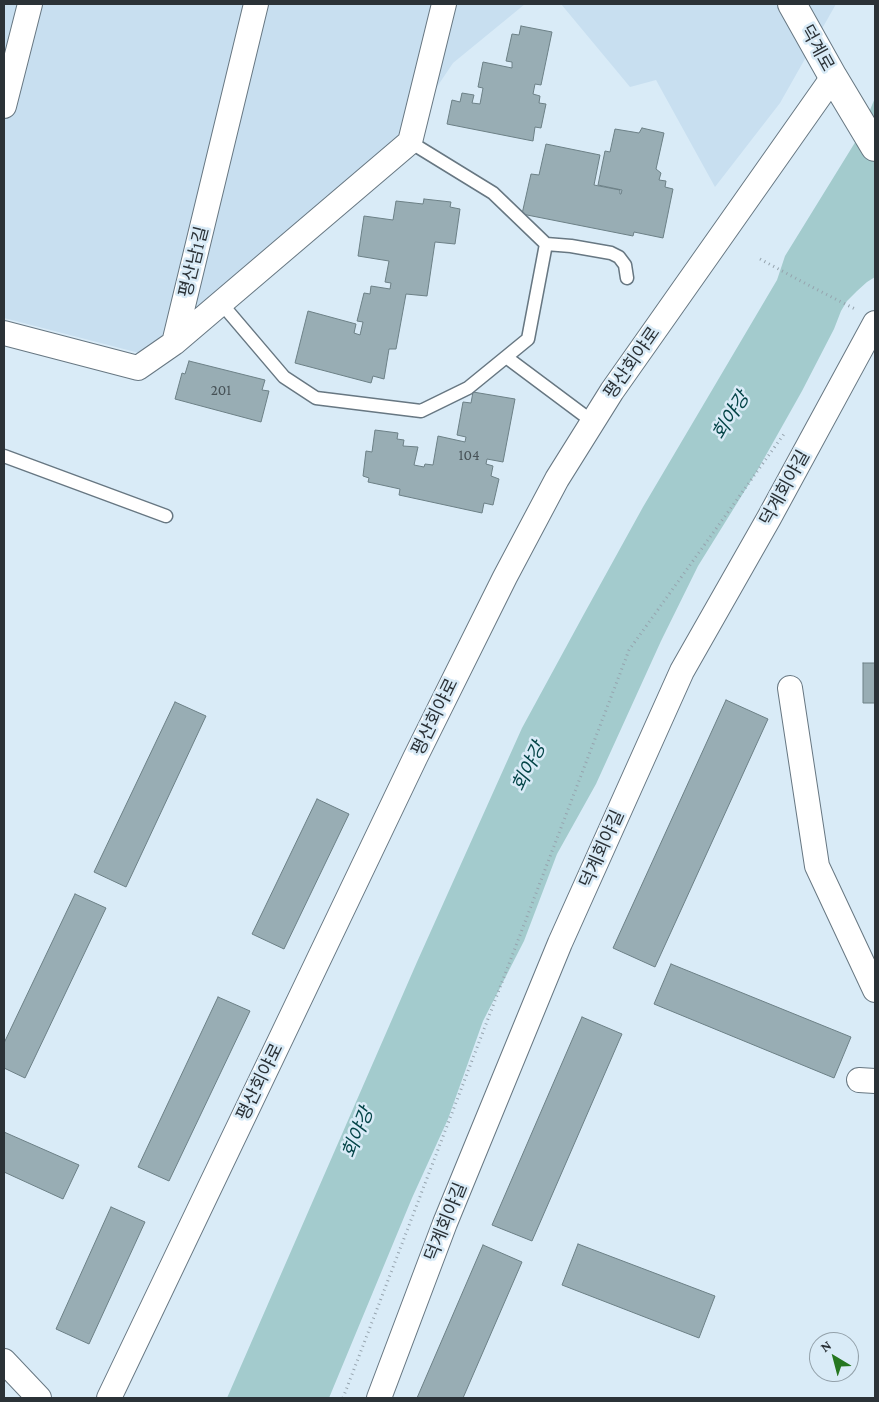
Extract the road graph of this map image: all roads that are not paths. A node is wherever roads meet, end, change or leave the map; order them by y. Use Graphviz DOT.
graph roads {
  1 [pos="30,4"];
  2 [pos="256,4"];
  3 [pos="444,4"];
  4 [pos="792,4"];
  5 [pos="838,85"];
  6 [pos="4,106"];
  7 [pos="410,142"];
  8 [pos="875,147"];
  9 [pos="546,244"];
  10 [pos="627,278"];
  11 [pos="222,303"];
  12 [pos="875,323"];
  13 [pos="4,333"];
  14 [pos="174,343"];
  15 [pos="506,357"];
  16 [pos="593,422"];
  17 [pos="4,456"];
  18 [pos="166,516"];
  19 [pos="790,688"];
  20 [pos="875,990"];
  21 [pos="4,1361"];
  22 [pos="39,1398"];
  23 [pos="109,1398"];
  24 [pos="379,1398"];
  1 -- 6 [label="street"];
  2 -- 14 [label="street, 평산남1길"];
  3 -- 7 [label="street"];
  4 -- 5 [label="street, 덕계로"];
  5 -- 8 [label="street, 덕계로"];
  5 -- 16 [label="street, 평산회야로"];
  7 -- 9 [label="lane"];
  7 -- 11 [label="street"];
  9 -- 10 [label="lane"];
  9 -- 15 [label="lane"];
  11 -- 14 [label="street"];
  11 -- 15 [label="lane"];
  12 -- 24 [label="street, 덕계회야길"];
  13 -- 14 [label="street"];
  15 -- 16 [label="lane"];
  16 -- 23 [label="street, 평산회야로"];
  17 -- 18 [label="lane"];
  19 -- 20 [label="street"];
  21 -- 22 [label="street"];
}
